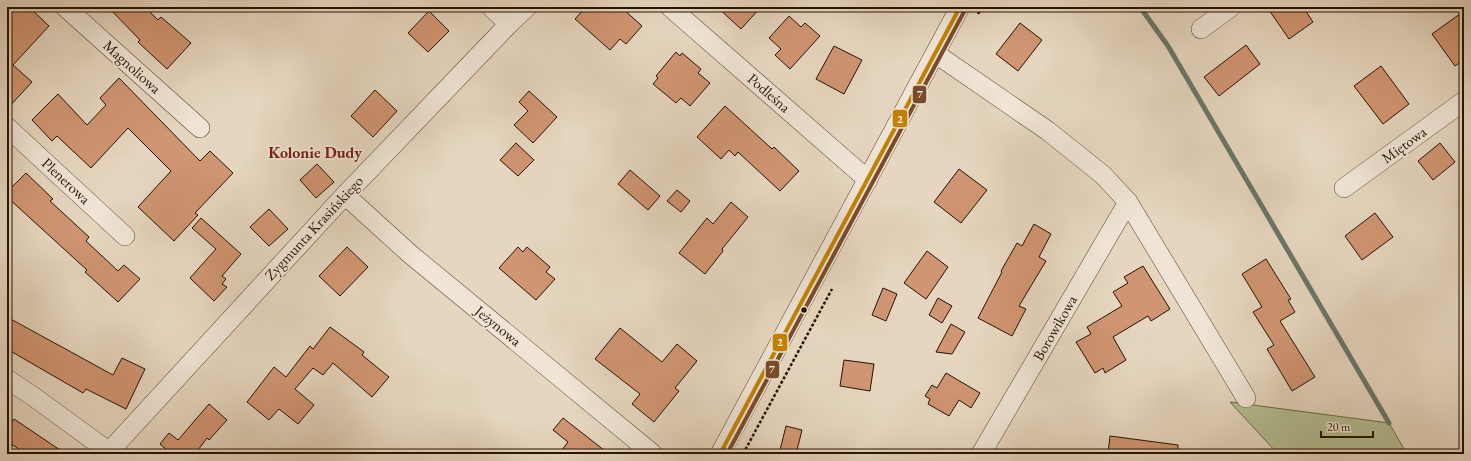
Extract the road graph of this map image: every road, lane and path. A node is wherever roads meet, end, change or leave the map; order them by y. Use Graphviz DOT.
graph roads {
  1 [pos="65,7"];
  2 [pos="492,7"];
  3 [pos="527,7"];
  4 [pos="670,7"];
  5 [pos="960,7"];
  6 [pos="1231,7"];
  7 [pos="509,24"];
  8 [pos="1201,29"];
  9 [pos="936,54"];
  10 [pos="1464,101"];
  11 [pos="7,127"];
  12 [pos="200,128"];
  13 [pos="868,180"];
  14 [pos="1344,188"];
  15 [pos="345,195"];
  16 [pos="1128,202"];
  17 [pos="125,236"];
  18 [pos="7,379"];
  19 [pos="1246,398"];
  20 [pos="109,453"];
  21 [pos="653,454"];
  22 [pos="720,454"];
  23 [pos="981,454"];
  1 -- 12 [label="street, Magnoliowa"];
  2 -- 7 [label="street"];
  3 -- 7 [label="street, Zygmunta Krasińskiego"];
  4 -- 13 [label="street, Podleśna"];
  5 -- 9 [label="street"];
  6 -- 8 [label="street"];
  7 -- 15 [label="street, Zygmunta Krasińskiego"];
  9 -- 13 [label="street"];
  9 -- 16 [label="street"];
  10 -- 14 [label="street, Miętowa"];
  11 -- 17 [label="street, Plenerowa"];
  13 -- 22 [label="street"];
  15 -- 20 [label="street, Zygmunta Krasińskiego"];
  15 -- 21 [label="street, Jeżynowa"];
  16 -- 19 [label="street"];
  16 -- 23 [label="street, Borowikowa"];
  18 -- 20 [label="street"];
}
